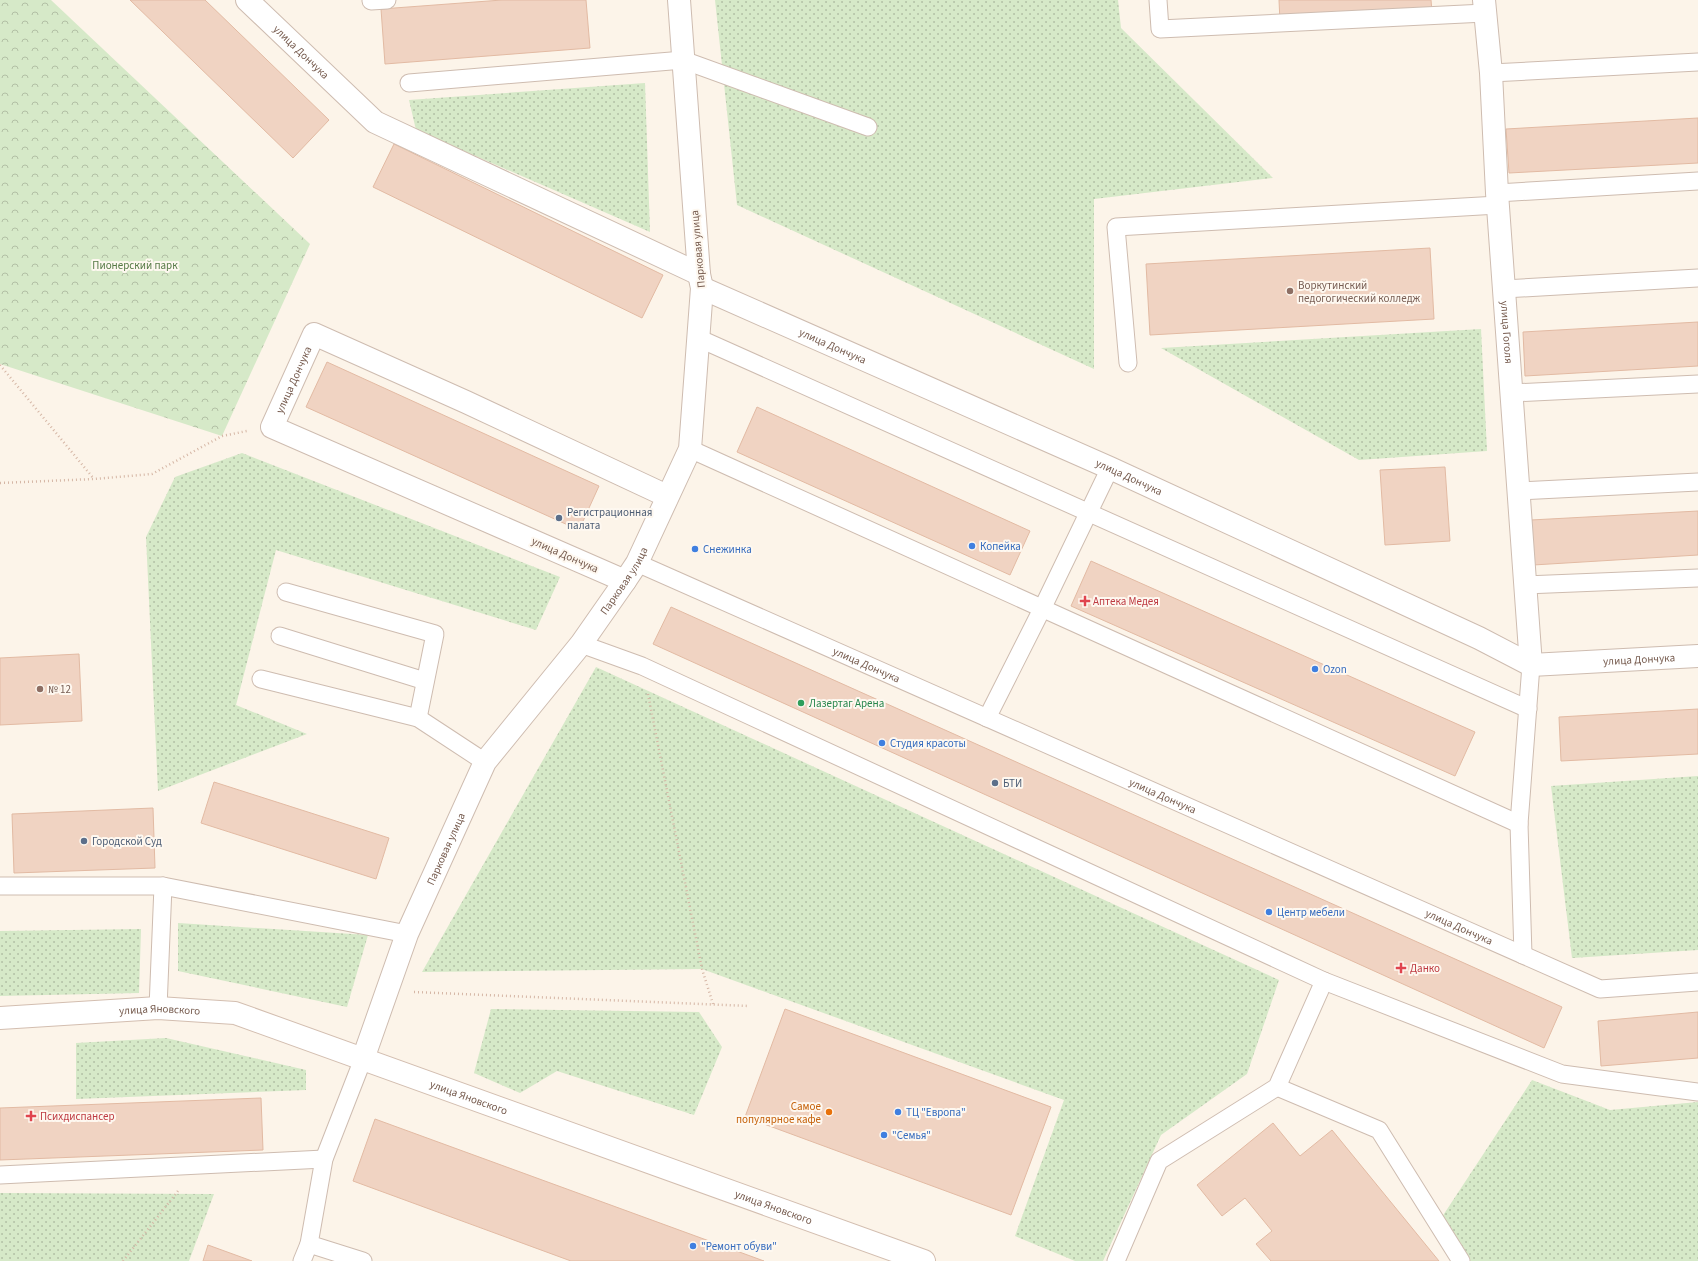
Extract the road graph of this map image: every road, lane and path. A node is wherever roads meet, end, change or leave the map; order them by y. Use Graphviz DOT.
graph roads {
  1 [pos="247,0"];
  2 [pos="679,0"];
  3 [pos="1158,0"];
  4 [pos="1485,7"];
  5 [pos="683,60"];
  6 [pos="1698,62"];
  7 [pos="1491,73"];
  8 [pos="409,83"];
  9 [pos="868,127"];
  10 [pos="1698,181"];
  11 [pos="1498,199"];
  12 [pos="1698,278"];
  13 [pos="700,281"];
  14 [pos="1504,289"];
  15 [pos="698,338"];
  16 [pos="1128,363"];
  17 [pos="0,365"];
  18 [pos="1698,384"];
  19 [pos="1512,393"];
  20 [pos="272,427"];
  21 [pos="690,449"];
  22 [pos="1110,468"];
  23 [pos="94,479"];
  24 [pos="1698,482"];
  25 [pos="0,483"];
  26 [pos="1518,491"];
  27 [pos="667,496"];
  28 [pos="1089,512"];
  29 [pos="636,563"];
  30 [pos="1698,578"];
  31 [pos="625,581"];
  32 [pos="1525,585"];
  33 [pos="286,592"];
  34 [pos="1042,609"];
  35 [pos="280,636"];
  36 [pos="581,644"];
  37 [pos="1698,656"];
  38 [pos="1531,665"];
  39 [pos="642,666"];
  40 [pos="261,680"];
  41 [pos="425,681"];
  42 [pos="1528,709"];
  43 [pos="418,718"];
  44 [pos="987,718"];
  45 [pos="484,762"];
  46 [pos="1520,824"];
  47 [pos="0,886"];
  48 [pos="163,886"];
  49 [pos="407,934"];
  50 [pos="1523,955"];
  51 [pos="1324,981"];
  52 [pos="1698,982"];
  53 [pos="387,991"];
  54 [pos="713,1004"];
  55 [pos="749,1006"];
  56 [pos="158,1008"];
  57 [pos="0,1018"];
  58 [pos="363,1060"];
  59 [pos="1277,1086"];
  60 [pos="1698,1092"];
  61 [pos="324,1159"];
  62 [pos="199,1164"];
  63 [pos="0,1175"];
  64 [pos="309,1244"];
  65 [pos="893,1256"];
  66 [pos="123,1261"];
  67 [pos="302,1261"];
  68 [pos="363,1261"];
  69 [pos="924,1261"];
  70 [pos="1116,1261"];
  71 [pos="1460,1261"];
  1 -- 13 [label="street, улица Дончука"];
  2 -- 5 [label="street, Парковая улица"];
  3 -- 4 [label="lane"];
  4 -- 7 [label="street, улица Гоголя"];
  5 -- 8 [label="lane"];
  5 -- 9 [label="lane"];
  5 -- 13 [label="street, Парковая улица"];
  6 -- 7 [label="lane"];
  7 -- 11 [label="street, улица Гоголя"];
  10 -- 11 [label="lane"];
  11 -- 14 [label="street, улица Гоголя"];
  11 -- 16 [label="lane"];
  12 -- 14 [label="lane"];
  13 -- 15 [label="street, Парковая улица"];
  13 -- 22 [label="street, улица Дончука"];
  14 -- 19 [label="street, улица Гоголя"];
  15 -- 21 [label="street, Парковая улица"];
  15 -- 28 [label="lane"];
  17 -- 23 [label="path"];
  18 -- 19 [label="lane"];
  19 -- 26 [label="street, улица Гоголя"];
  20 -- 23 [label="path"];
  20 -- 27 [label="street, улица Дончука"];
  20 -- 31 [label="street, улица Дончука"];
  21 -- 27 [label="street, Парковая улица"];
  21 -- 34 [label="lane"];
  22 -- 28 [label="lane"];
  22 -- 38 [label="street, улица Дончука"];
  23 -- 25 [label="path"];
  24 -- 26 [label="lane"];
  26 -- 32 [label="street, улица Гоголя"];
  27 -- 29 [label="street, Парковая улица"];
  28 -- 34 [label="lane"];
  28 -- 42 [label="lane"];
  29 -- 31 [label="street, Парковая улица"];
  29 -- 44 [label="lane, улица Дончука"];
  30 -- 32 [label="lane"];
  31 -- 36 [label="street, Парковая улица"];
  32 -- 38 [label="street, улица Гоголя"];
  33 -- 41 [label="lane"];
  34 -- 44 [label="lane"];
  34 -- 46 [label="lane"];
  35 -- 41 [label="lane"];
  36 -- 39 [label="lane"];
  36 -- 45 [label="street, Парковая улица"];
  37 -- 38 [label="street, улица Дончука"];
  38 -- 42 [label="lane"];
  39 -- 51 [label="lane"];
  39 -- 54 [label="path"];
  40 -- 43 [label="lane"];
  41 -- 43 [label="lane"];
  42 -- 46 [label="lane"];
  43 -- 45 [label="lane"];
  44 -- 50 [label="lane, улица Дончука"];
  45 -- 49 [label="street, Парковая улица"];
  46 -- 50 [label="lane"];
  47 -- 48 [label="lane"];
  48 -- 49 [label="lane"];
  48 -- 56 [label="lane"];
  49 -- 53 [label="street, Парковая улица"];
  50 -- 52 [label="lane, улица Дончука"];
  51 -- 59 [label="lane"];
  51 -- 60 [label="lane"];
  53 -- 54 [label="path"];
  53 -- 58 [label="street, Парковая улица"];
  54 -- 55 [label="path"];
  56 -- 57 [label="street, улица Яновского"];
  56 -- 58 [label="street, улица Яновского"];
  58 -- 61 [label="lane"];
  58 -- 65 [label="street, улица Яновского"];
  59 -- 70 [label="lane"];
  59 -- 71 [label="lane"];
  61 -- 62 [label="lane"];
  61 -- 64 [label="lane"];
  62 -- 63 [label="lane"];
  62 -- 66 [label="path"];
  64 -- 67 [label="lane"];
  64 -- 68 [label="lane"];
  65 -- 69 [label="street, улица Яновского"];
}
